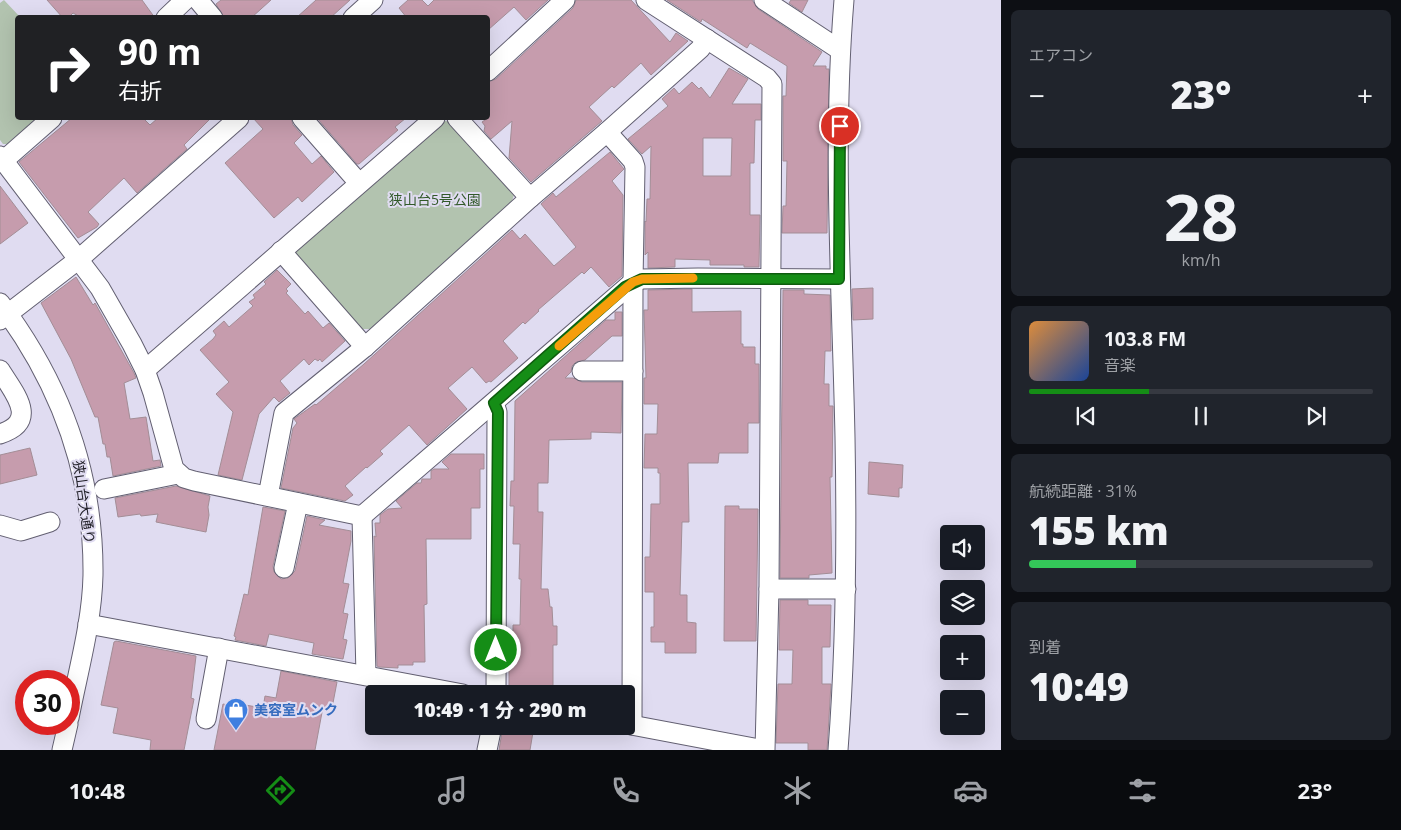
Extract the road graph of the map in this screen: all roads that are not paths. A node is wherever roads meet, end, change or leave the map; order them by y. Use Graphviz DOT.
graph roads {
  1 [pos="185,0"];
  2 [pos="198,0"];
  3 [pos="373,0"];
  4 [pos="565,0"];
  5 [pos="646,0"];
  6 [pos="764,0"];
  7 [pos="844,0"];
  8 [pos="169,15"];
  9 [pos="210,15"];
  10 [pos="357,15"];
  11 [pos="707,39"];
  12 [pos="840,50"];
  13 [pos="490,69"];
  14 [pos="50,120"];
  15 [pos="238,120"];
  16 [pos="304,120"];
  17 [pos="433,120"];
  18 [pos="459,120"];
  19 [pos="607,132"];
  20 [pos="2,158"];
  21 [pos="359,183"];
  22 [pos="530,198"];
  23 [pos="281,251"];
  24 [pos="79,259"];
  25 [pos="770,278"];
  26 [pos="839,279"];
  27 [pos="633,282"];
  28 [pos="3,312"];
  29 [pos="364,346"];
  30 [pos="0,370"];
  31 [pos="145,370"];
  32 [pos="582,371"];
  33 [pos="632,372"];
  34 [pos="494,403"];
  35 [pos="0,434"];
  36 [pos="178,474"];
  37 [pos="104,490"];
  38 [pos="268,496"];
  39 [pos="298,503"];
  40 [pos="362,516"];
  41 [pos="50,522"];
  42 [pos="0,525"];
  43 [pos="284,568"];
  44 [pos="769,589"];
  45 [pos="846,589"];
  46 [pos="88,624"];
  47 [pos="219,648"];
  48 [pos="79,670"];
  49 [pos="366,675"];
  50 [pos="418,685"];
  51 [pos="496,685"];
  52 [pos="629,685"];
  53 [pos="206,718"];
  54 [pos="635,726"];
  55 [pos="65,735"];
  56 [pos="490,735"];
  57 [pos="62,750"];
  58 [pos="487,750"];
  59 [pos="765,750"];
  60 [pos="838,750"];
  1 -- 8 [label="street"];
  2 -- 9 [label="street"];
  3 -- 10 [label="street"];
  4 -- 13 [label="street"];
  5 -- 11 [label="street"];
  6 -- 12 [label="street"];
  7 -- 12 [label="street"];
  11 -- 19 [label="street"];
  11 -- 25 [label="street"];
  12 -- 26 [label="street"];
  14 -- 20 [label="street"];
  15 -- 24 [label="street"];
  16 -- 21 [label="street"];
  17 -- 21 [label="street"];
  18 -- 22 [label="street"];
  19 -- 22 [label="street"];
  19 -- 27 [label="street"];
  20 -- 24 [label="street"];
  21 -- 23 [label="street"];
  22 -- 29 [label="street"];
  23 -- 29 [label="street"];
  23 -- 31 [label="street"];
  24 -- 28 [label="street"];
  24 -- 31 [label="street"];
  25 -- 26 [label="street"];
  25 -- 27 [label="street"];
  25 -- 44 [label="street"];
  26 -- 45 [label="street"];
  27 -- 33 [label="street"];
  27 -- 34 [label="street"];
  28 -- 46 [label="street, 狭山台大通り"];
  29 -- 38 [label="street"];
  30 -- 35 [label="street"];
  31 -- 36 [label="street"];
  32 -- 33 [label="street"];
  33 -- 52 [label="street"];
  34 -- 40 [label="street"];
  34 -- 51 [label="street"];
  36 -- 37 [label="street"];
  36 -- 38 [label="street"];
  38 -- 39 [label="street"];
  39 -- 40 [label="street"];
  39 -- 43 [label="street"];
  40 -- 49 [label="street"];
  41 -- 42 [label="street"];
  44 -- 45 [label="street"];
  44 -- 59 [label="street"];
  45 -- 60 [label="street"];
  46 -- 47 [label="street"];
  46 -- 48 [label="street, 狭山台大通り"];
  47 -- 49 [label="street"];
  47 -- 53 [label="street"];
  49 -- 50 [label="street"];
  54 -- 59 [label="street"];
  55 -- 57 [label="street"];
  56 -- 58 [label="street"];
}
